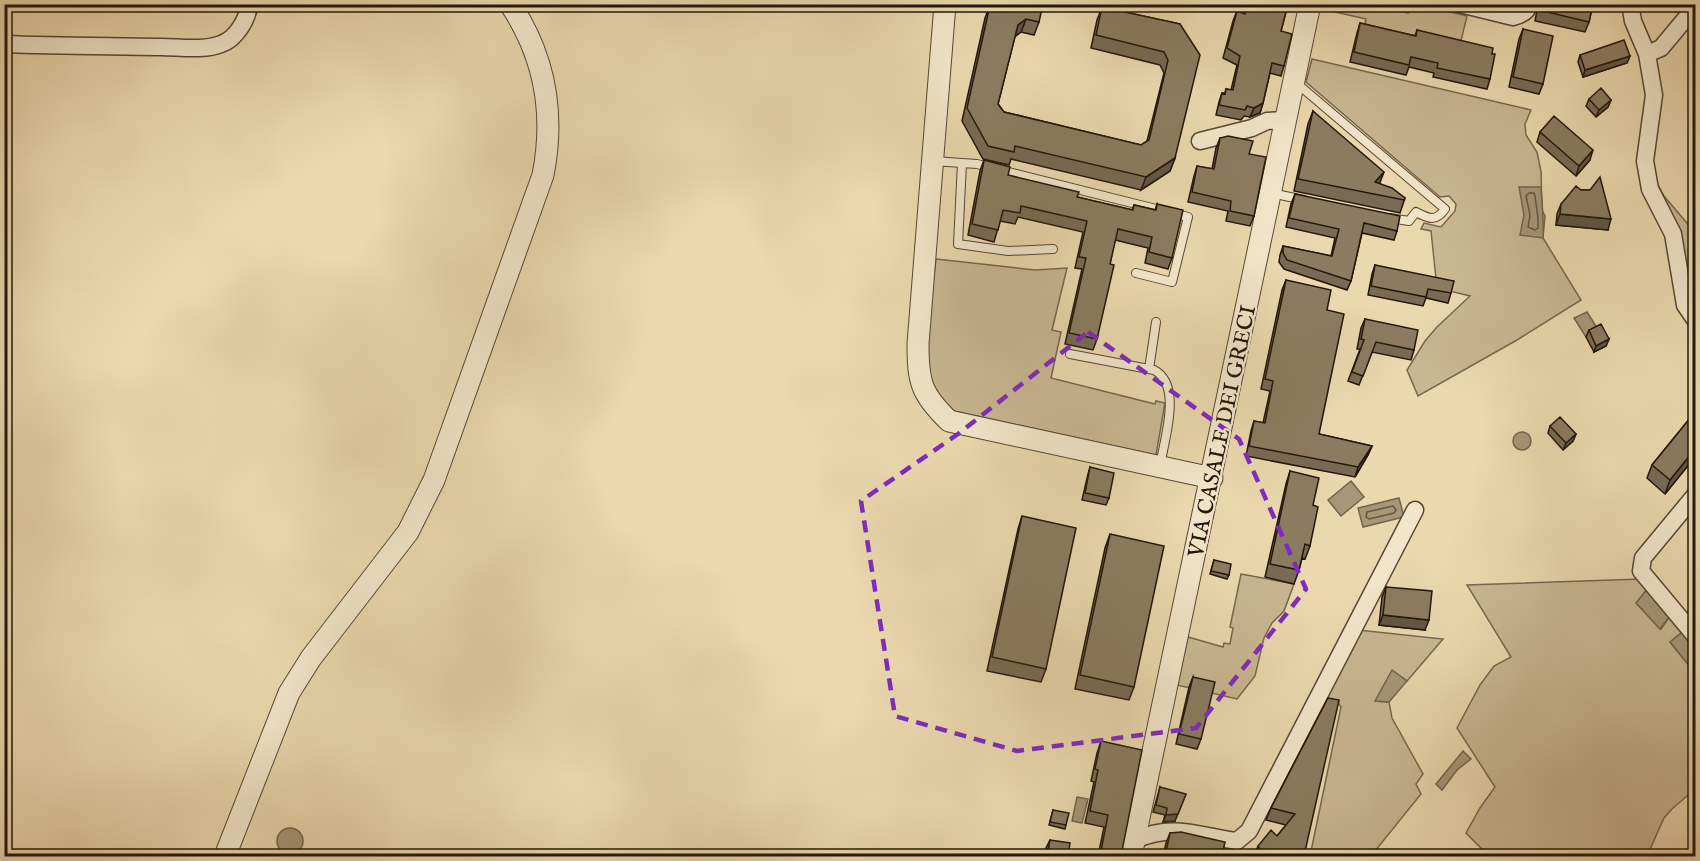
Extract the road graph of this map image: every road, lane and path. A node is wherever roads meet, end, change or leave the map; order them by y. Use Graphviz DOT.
graph roads {
  1 [pos="249,4"];
  2 [pos="510,4"];
  3 [pos="945,4"];
  4 [pos="1310,4"];
  5 [pos="1460,4"];
  6 [pos="1529,4"];
  7 [pos="1630,4"];
  8 [pos="1695,6"];
  9 [pos="4,44"];
  10 [pos="1647,54"];
  11 [pos="1294,81"];
  12 [pos="1286,120"];
  13 [pos="1200,141"];
  14 [pos="932,161"];
  15 [pos="962,163"];
  16 [pos="1270,194"];
  17 [pos="1317,203"];
  18 [pos="1386,217"];
  19 [pos="1053,249"];
  20 [pos="1136,273"];
  21 [pos="1695,321"];
  22 [pos="1155,322"];
  23 [pos="1070,354"];
  24 [pos="1149,369"];
  25 [pos="1160,466"];
  26 [pos="1212,478"];
  27 [pos="1695,494"];
  28 [pos="1415,510"];
  29 [pos="1695,637"];
  30 [pos="1133,848"];
  31 [pos="225,856"];
  1 -- 9 [label="street"];
  2 -- 31 [label="street"];
  3 -- 14 [label="street"];
  4 -- 11 [label="street, VIA CASALE DEI GRECI"];
  5 -- 6 [label="street"];
  7 -- 10 [label="street"];
  8 -- 10 [label="street"];
  10 -- 21 [label="street"];
  11 -- 12 [label="street, VIA CASALE DEI GRECI"];
  11 -- 18 [label="lane"];
  12 -- 13 [label="street"];
  12 -- 16 [label="street, VIA CASALE DEI GRECI"];
  14 -- 15 [label="lane"];
  14 -- 25 [label="street"];
  15 -- 19 [label="lane"];
  15 -- 20 [label="lane"];
  16 -- 17 [label="lane"];
  16 -- 26 [label="street, VIA CASALE DEI GRECI"];
  22 -- 24 [label="lane"];
  23 -- 24 [label="lane"];
  24 -- 25 [label="lane"];
  25 -- 26 [label="street"];
  26 -- 30 [label="street, VIA CASALE DEI GRECI"];
  27 -- 29 [label="street"];
  28 -- 30 [label="street"];
}
